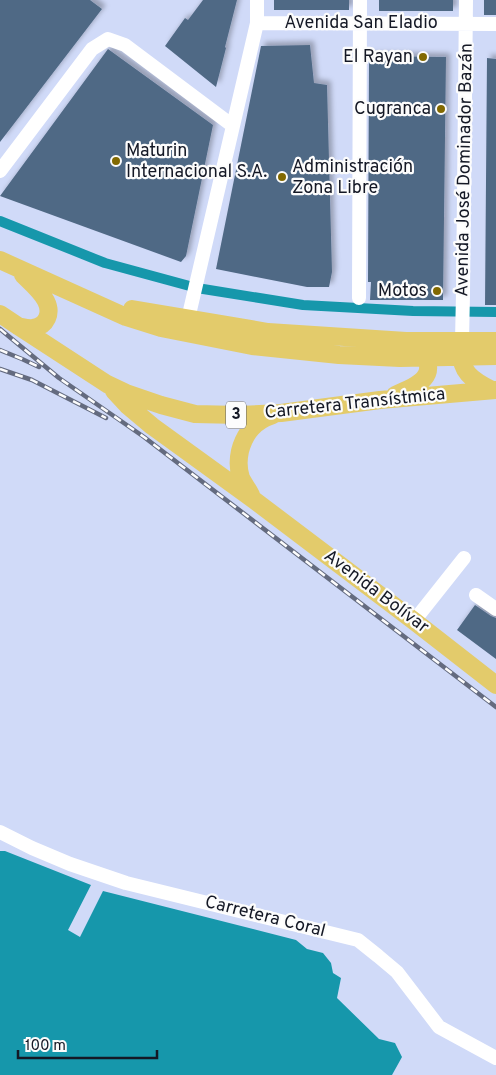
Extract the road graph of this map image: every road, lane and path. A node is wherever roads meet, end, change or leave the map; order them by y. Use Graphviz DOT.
graph roads {
  1 [pos="257,0"];
  2 [pos="360,0"];
  3 [pos="466,0"];
  4 [pos="257,23"];
  5 [pos="360,23"];
  6 [pos="466,24"];
  7 [pos="496,24"];
  8 [pos="233,126"];
  9 [pos="0,171"];
  10 [pos="7,263"];
  11 [pos="359,298"];
  12 [pos="90,302"];
  13 [pos="190,312"];
  14 [pos="0,314"];
  15 [pos="18,326"];
  16 [pos="406,341"];
  17 [pos="462,341"];
  18 [pos="496,342"];
  19 [pos="496,356"];
  20 [pos="107,384"];
  21 [pos="494,390"];
  22 [pos="380,400"];
  23 [pos="281,413"];
  24 [pos="254,500"];
  25 [pos="464,558"];
  26 [pos="476,595"];
  27 [pos="496,609"];
  28 [pos="414,621"];
  29 [pos="496,685"];
  30 [pos="0,832"];
  31 [pos="496,1058"];
  1 -- 4 [label="street"];
  2 -- 5 [label="street"];
  3 -- 6 [label="street, Avenida José Dominador Bazán"];
  4 -- 5 [label="street, Avenida San Eladio"];
  4 -- 8 [label="street"];
  5 -- 6 [label="street, Avenida San Eladio"];
  5 -- 11 [label="street"];
  6 -- 7 [label="street, Avenida San Eladio"];
  6 -- 17 [label="street, Avenida José Dominador Bazán"];
  8 -- 9 [label="street"];
  8 -- 13 [label="street"];
  10 -- 12 [label="main road, Carretera Transístmica"];
  10 -- 15 [label="main road"];
  12 -- 13 [label="main road"];
  12 -- 19 [label="main road, Carretera Transístmica"];
  13 -- 16 [label="main road"];
  14 -- 15 [label="main road, Carretera Transístmica / 3"];
  15 -- 20 [label="main road, Carretera Transístmica / 3"];
  16 -- 17 [label="main road"];
  16 -- 22 [label="main road"];
  17 -- 18 [label="main road"];
  17 -- 21 [label="main road"];
  20 -- 23 [label="main road, Carretera Transístmica / 3"];
  20 -- 24 [label="main road, Avenida Bolívar"];
  21 -- 22 [label="main road, Carretera Transístmica / 3"];
  22 -- 23 [label="main road, Carretera Transístmica / 3"];
  23 -- 24 [label="main road, Avenida Bolívar"];
  24 -- 28 [label="main road, Avenida Bolívar"];
  25 -- 28 [label="street"];
  26 -- 27 [label="street"];
  28 -- 29 [label="main road, Avenida Bolívar"];
  30 -- 31 [label="street, Carretera Coral"];
}
